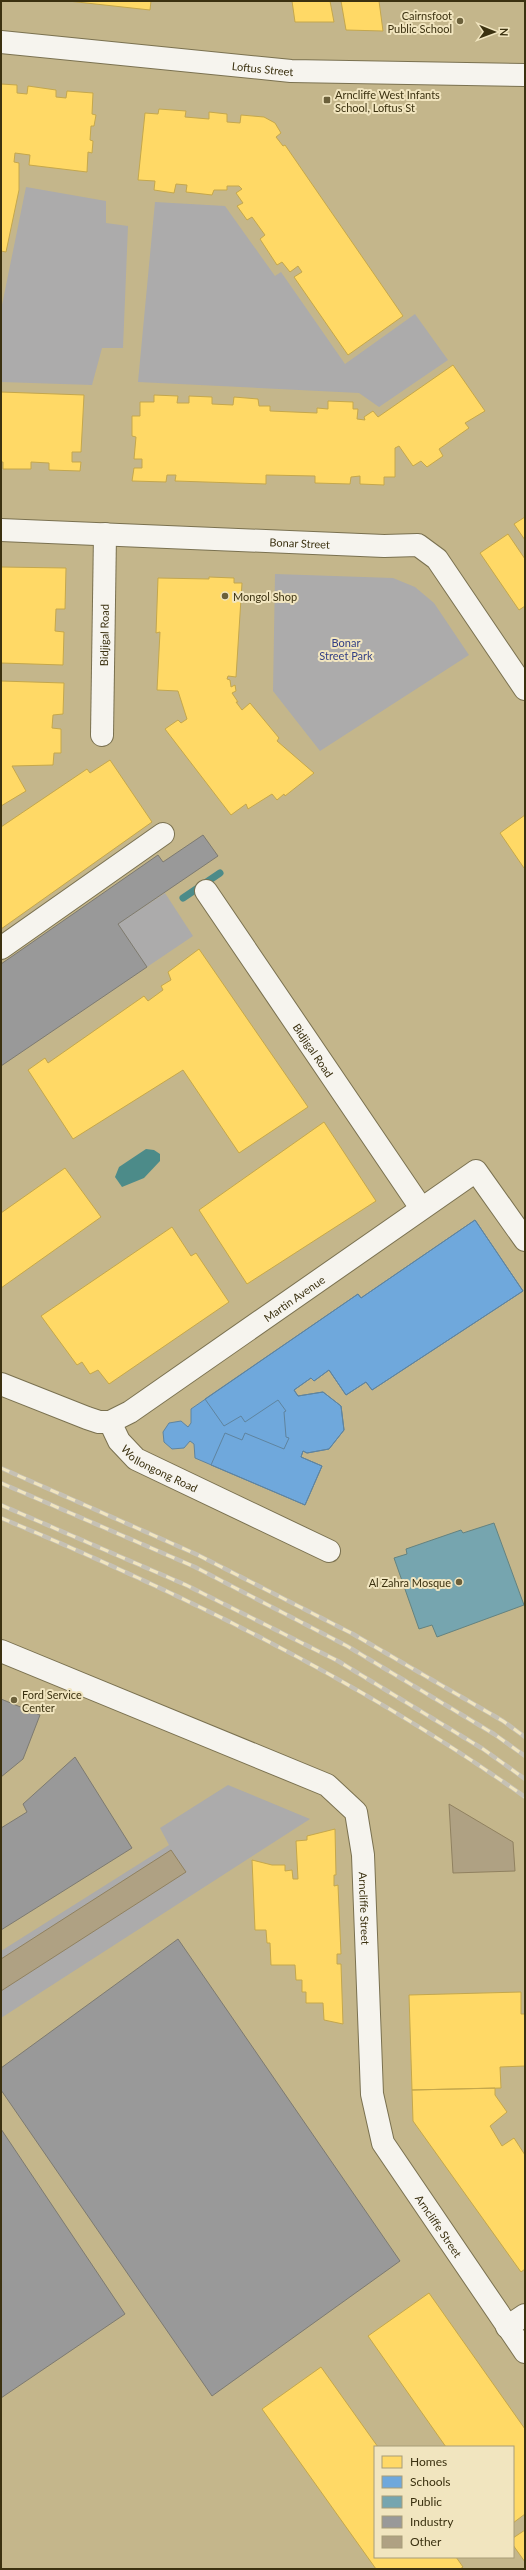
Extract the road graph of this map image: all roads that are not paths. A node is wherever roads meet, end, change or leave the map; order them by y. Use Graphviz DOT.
graph roads {
  1 [pos="1,42"];
  2 [pos="525,75"];
  3 [pos="1,530"];
  4 [pos="105,534"];
  5 [pos="517,659"];
  6 [pos="525,689"];
  7 [pos="102,735"];
  8 [pos="163,834"];
  9 [pos="206,891"];
  10 [pos="1,948"];
  11 [pos="421,1208"];
  12 [pos="525,1240"];
  13 [pos="1,1384"];
  14 [pos="110,1422"];
  15 [pos="330,1550"];
  16 [pos="1,1652"];
  17 [pos="525,2315"];
  18 [pos="507,2327"];
  19 [pos="525,2352"];
  1 -- 2 [label="street, Loftus Street"];
  3 -- 4 [label="street, Bonar Street"];
  4 -- 5 [label="street, Bonar Street"];
  4 -- 7 [label="street, Bidjigal Road"];
  5 -- 6 [label="street, Bonar Street"];
  8 -- 10 [label="street"];
  9 -- 11 [label="street, Bidjigal Road"];
  11 -- 12 [label="street, Martin Avenue"];
  11 -- 14 [label="street, Martin Avenue"];
  13 -- 14 [label="street"];
  14 -- 15 [label="street, Wollongong Road"];
  16 -- 18 [label="street, Arncliffe Street"];
  17 -- 18 [label="street"];
  18 -- 19 [label="street, Arncliffe Street"];
}
